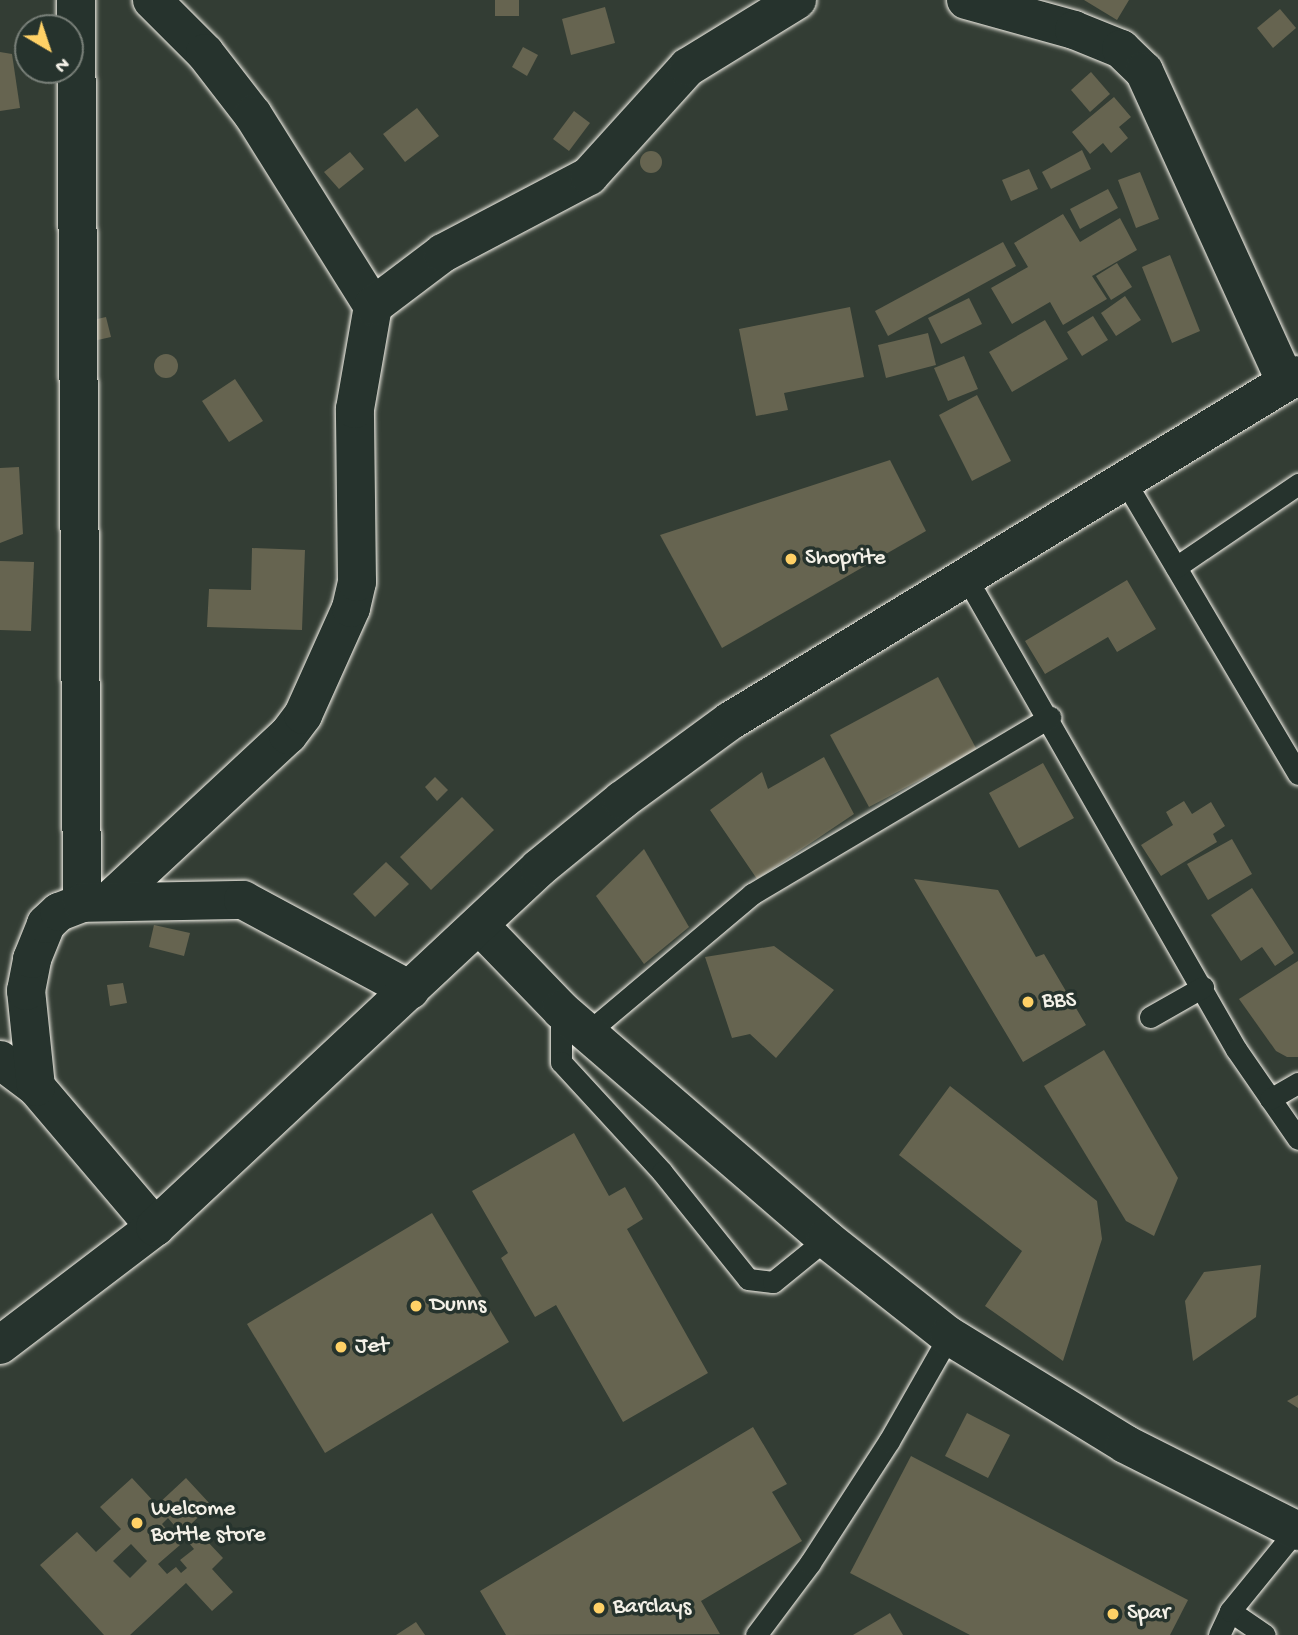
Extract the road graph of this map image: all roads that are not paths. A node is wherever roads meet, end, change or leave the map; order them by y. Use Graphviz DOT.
graph roads {
  1 [pos="76,0"];
  2 [pos="152,0"];
  3 [pos="797,0"];
  4 [pos="966,0"];
  5 [pos="373,306"];
  6 [pos="1292,378"];
  7 [pos="1126,483"];
  8 [pos="1298,484"];
  9 [pos="1176,567"];
  10 [pos="967,579"];
  11 [pos="1050,717"];
  12 [pos="1298,774"];
  13 [pos="95,902"];
  14 [pos="480,926"];
  15 [pos="1203,987"];
  16 [pos="410,990"];
  17 [pos="1150,1017"];
  18 [pos="574,1022"];
  19 [pos="0,1060"];
  20 [pos="1298,1083"];
  21 [pos="36,1087"];
  22 [pos="1270,1099"];
  23 [pos="1298,1139"];
  24 [pos="155,1227"];
  25 [pos="826,1239"];
  26 [pos="949,1336"];
  27 [pos="0,1345"];
  28 [pos="1297,1530"];
  29 [pos="1230,1611"];
  30 [pos="756,1635"];
  31 [pos="1219,1635"];
  32 [pos="1265,1635"];
  1 -- 13 [label="street"];
  2 -- 5 [label="street"];
  3 -- 5 [label="street"];
  4 -- 6 [label="street"];
  5 -- 13 [label="street"];
  6 -- 7 [label="street"];
  7 -- 9 [label="lane"];
  7 -- 10 [label="street"];
  8 -- 9 [label="lane"];
  9 -- 12 [label="lane"];
  10 -- 11 [label="lane"];
  10 -- 14 [label="street"];
  11 -- 15 [label="lane"];
  11 -- 18 [label="lane"];
  13 -- 16 [label="street"];
  13 -- 21 [label="street"];
  14 -- 16 [label="street"];
  14 -- 18 [label="street"];
  15 -- 17 [label="lane"];
  15 -- 22 [label="lane"];
  16 -- 24 [label="street"];
  18 -- 25 [label="street"];
  18 -- 25 [label="lane"];
  19 -- 21 [label="street"];
  20 -- 22 [label="lane"];
  21 -- 24 [label="street"];
  22 -- 23 [label="lane"];
  24 -- 27 [label="street"];
  25 -- 26 [label="street"];
  26 -- 28 [label="street"];
  26 -- 30 [label="lane"];
  28 -- 29 [label="lane"];
  29 -- 31 [label="lane"];
  29 -- 32 [label="lane"];
}
